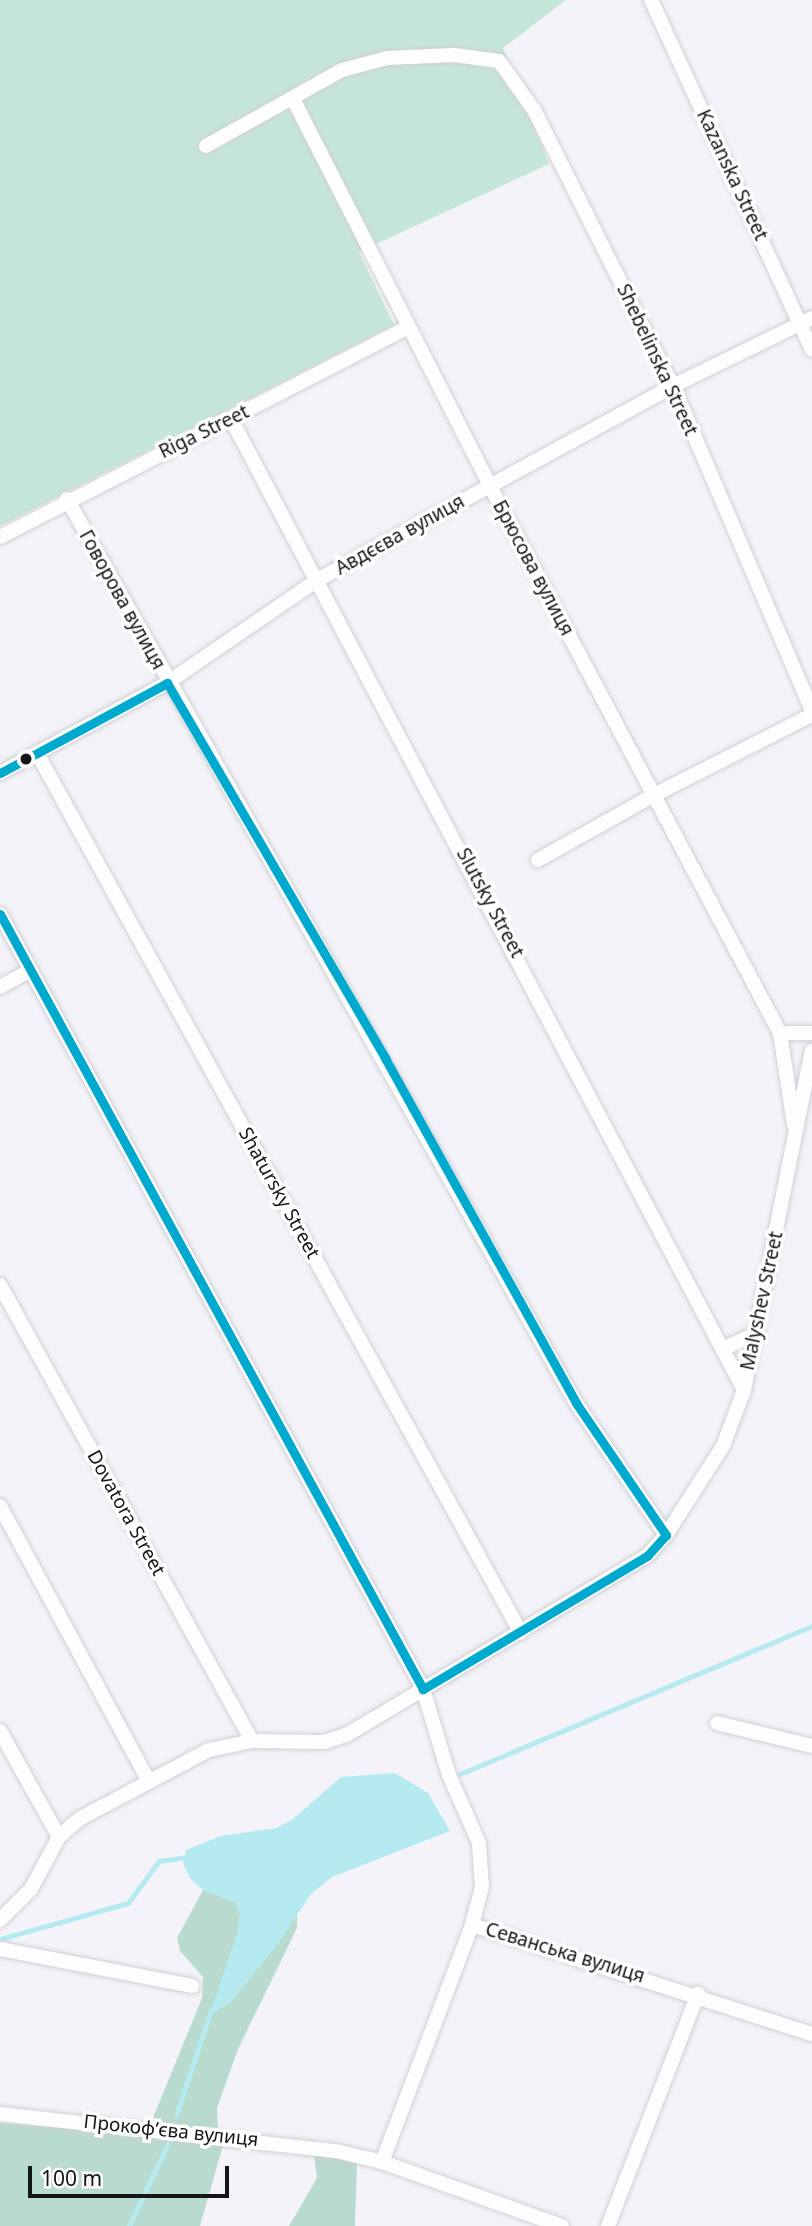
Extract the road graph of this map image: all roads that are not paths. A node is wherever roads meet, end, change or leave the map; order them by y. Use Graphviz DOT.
graph roads {
  1 [pos="651,0"];
  2 [pos="293,99"];
  3 [pos="206,146"];
  4 [pos="806,321"];
  5 [pos="408,327"];
  6 [pos="812,350"];
  7 [pos="673,386"];
  8 [pos="231,419"];
  9 [pos="490,486"];
  10 [pos="67,499"];
  11 [pos="0,537"];
  12 [pos="319,579"];
  13 [pos="167,683"];
  14 [pos="812,713"];
  15 [pos="37,753"];
  16 [pos="0,773"];
  17 [pos="652,796"];
  18 [pos="538,860"];
  19 [pos="0,914"];
  20 [pos="31,971"];
  21 [pos="0,987"];
  22 [pos="780,1033"];
  23 [pos="812,1033"];
  24 [pos="812,1051"];
  25 [pos="795,1136"];
  26 [pos="0,1285"];
  27 [pos="757,1333"];
  28 [pos="725,1348"];
  29 [pos="744,1390"];
  30 [pos="0,1506"];
  31 [pos="666,1535"];
  32 [pos="521,1633"];
  33 [pos="423,1689"];
  34 [pos="717,1723"];
  35 [pos="0,1731"];
  36 [pos="252,1741"];
  37 [pos="812,1746"];
  38 [pos="149,1782"];
  39 [pos="59,1838"];
  40 [pos="0,1920"];
  41 [pos="472,1925"];
  42 [pos="0,1949"];
  43 [pos="192,1986"];
  44 [pos="698,1994"];
  45 [pos="812,2034"];
  46 [pos="0,2114"];
  47 [pos="382,2162"];
  48 [pos="562,2226"];
  49 [pos="608,2226"];
  1 -- 4 [label="street, Kazanska Street"];
  2 -- 3 [label="street, Shebelinska Street"];
  2 -- 5 [label="street, Брюсова вулиця"];
  2 -- 7 [label="street, Shebelinska Street"];
  4 -- 6 [label="street, Kazanska Street"];
  4 -- 7 [label="street, Авдєєва вулиця"];
  5 -- 8 [label="street, Riga Street"];
  5 -- 9 [label="street, Брюсова вулиця"];
  7 -- 9 [label="street, Авдєєва вулиця"];
  7 -- 14 [label="street, Shebelinska Street"];
  8 -- 10 [label="street, Riga Street"];
  8 -- 12 [label="street, Slutsky Street"];
  9 -- 12 [label="street, Авдєєва вулиця"];
  9 -- 17 [label="street, Брюсова вулиця"];
  10 -- 11 [label="street, Riga Street"];
  10 -- 13 [label="street, Говорова вулиця"];
  12 -- 13 [label="street, Авдєєва вулиця"];
  12 -- 28 [label="street, Slutsky Street"];
  13 -- 15 [label="street, Авдєєва вулиця"];
  13 -- 31 [label="street, Говорова вулиця"];
  14 -- 17 [label="street"];
  15 -- 16 [label="street, Авдєєва вулиця"];
  15 -- 32 [label="street, Shatursky Street"];
  17 -- 18 [label="street"];
  17 -- 22 [label="street, Брюсова вулиця"];
  19 -- 20 [label="street, Севанська вулиця"];
  20 -- 21 [label="street"];
  20 -- 33 [label="street, Севанська вулиця"];
  22 -- 23 [label="street"];
  22 -- 25 [label="street, Брюсова вулиця"];
  24 -- 25 [label="street, Malyshev Street"];
  25 -- 27 [label="street, Malyshev Street"];
  26 -- 36 [label="street, Dovatora Street"];
  27 -- 28 [label="street"];
  27 -- 29 [label="street, Malyshev Street"];
  28 -- 29 [label="street, Slutsky Street"];
  29 -- 31 [label="street, Malyshev Street"];
  30 -- 38 [label="street"];
  31 -- 32 [label="street, Malyshev Street"];
  32 -- 33 [label="street, Malyshev Street"];
  33 -- 36 [label="street, Malyshev Street"];
  33 -- 41 [label="street, Севанська вулиця"];
  34 -- 37 [label="street"];
  35 -- 39 [label="street"];
  36 -- 38 [label="street, Malyshev Street"];
  38 -- 39 [label="street, Malyshev Street"];
  39 -- 40 [label="street"];
  41 -- 44 [label="street, Севанська вулиця"];
  41 -- 47 [label="street"];
  42 -- 43 [label="street"];
  44 -- 45 [label="street, Севанська вулиця"];
  44 -- 49 [label="street"];
  46 -- 47 [label="street, Прокоф’єва вулиця"];
  47 -- 48 [label="street, Прокоф’єва вулиця"];
}
